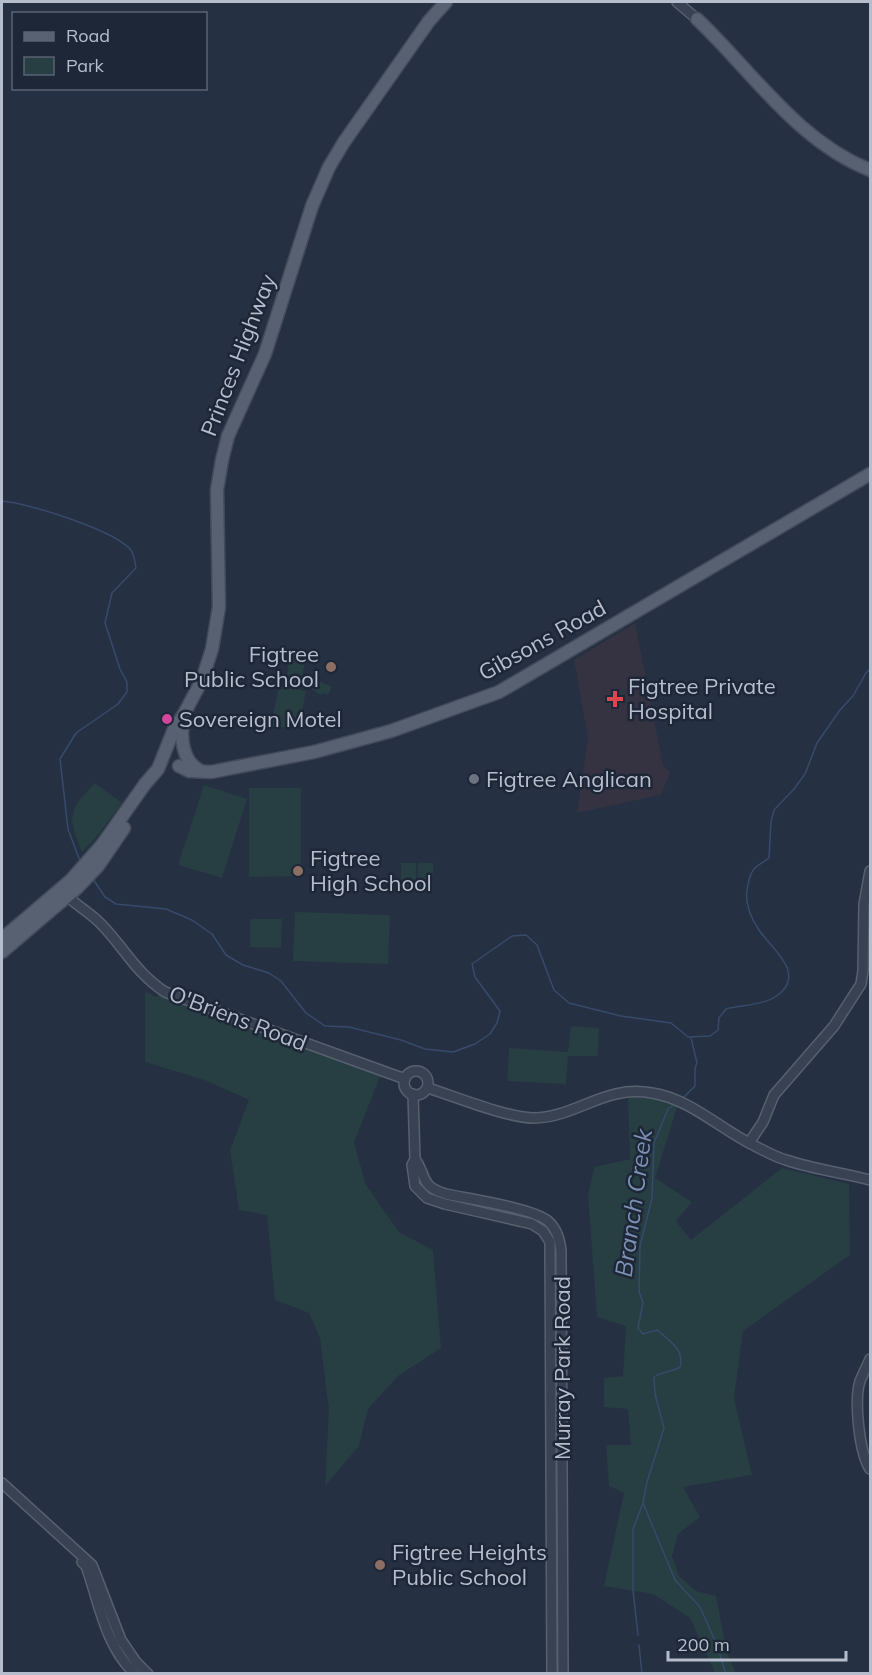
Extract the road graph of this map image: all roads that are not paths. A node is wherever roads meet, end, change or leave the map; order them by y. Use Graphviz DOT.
graph roads {
  1 [pos="677,2"];
  2 [pos="442,4"];
  3 [pos="697,19"];
  4 [pos="870,170"];
  5 [pos="870,474"];
  6 [pos="175,756"];
  7 [pos="870,871"];
  8 [pos="64,893"];
  9 [pos="2,939"];
  10 [pos="2,952"];
  11 [pos="405,1079"];
  12 [pos="428,1088"];
  13 [pos="413,1094"];
  14 [pos="749,1143"];
  15 [pos="870,1180"];
  16 [pos="554,1240"];
  17 [pos="870,1359"];
  18 [pos="870,1470"];
  19 [pos="2,1483"];
  20 [pos="69,1545"];
  21 [pos="135,1674"];
  22 [pos="148,1674"];
  23 [pos="552,1674"];
  24 [pos="563,1674"];
  1 -- 3 [label="street"];
  2 -- 6 [label="main road, Princes Highway"];
  3 -- 4 [label="main road"];
  5 -- 6 [label="main road, Gibsons Road"];
  6 -- 8 [label="main road, Princes Highway"];
  7 -- 14 [label="street"];
  8 -- 9 [label="main road, Princes Highway"];
  8 -- 10 [label="main road, Princes Highway"];
  8 -- 11 [label="street, O'Briens Road"];
  11 -- 12 [label="street, O'Briens Road"];
  11 -- 13 [label="street"];
  12 -- 13 [label="street"];
  12 -- 14 [label="street, O'Briens Road"];
  13 -- 16 [label="street"];
  14 -- 15 [label="street, O'Briens Road"];
  16 -- 23 [label="street, Murray Park Road"];
  16 -- 24 [label="street, Murray Park Road"];
  17 -- 18 [label="street"];
  19 -- 20 [label="street"];
  20 -- 21 [label="street"];
  20 -- 22 [label="street"];
}
